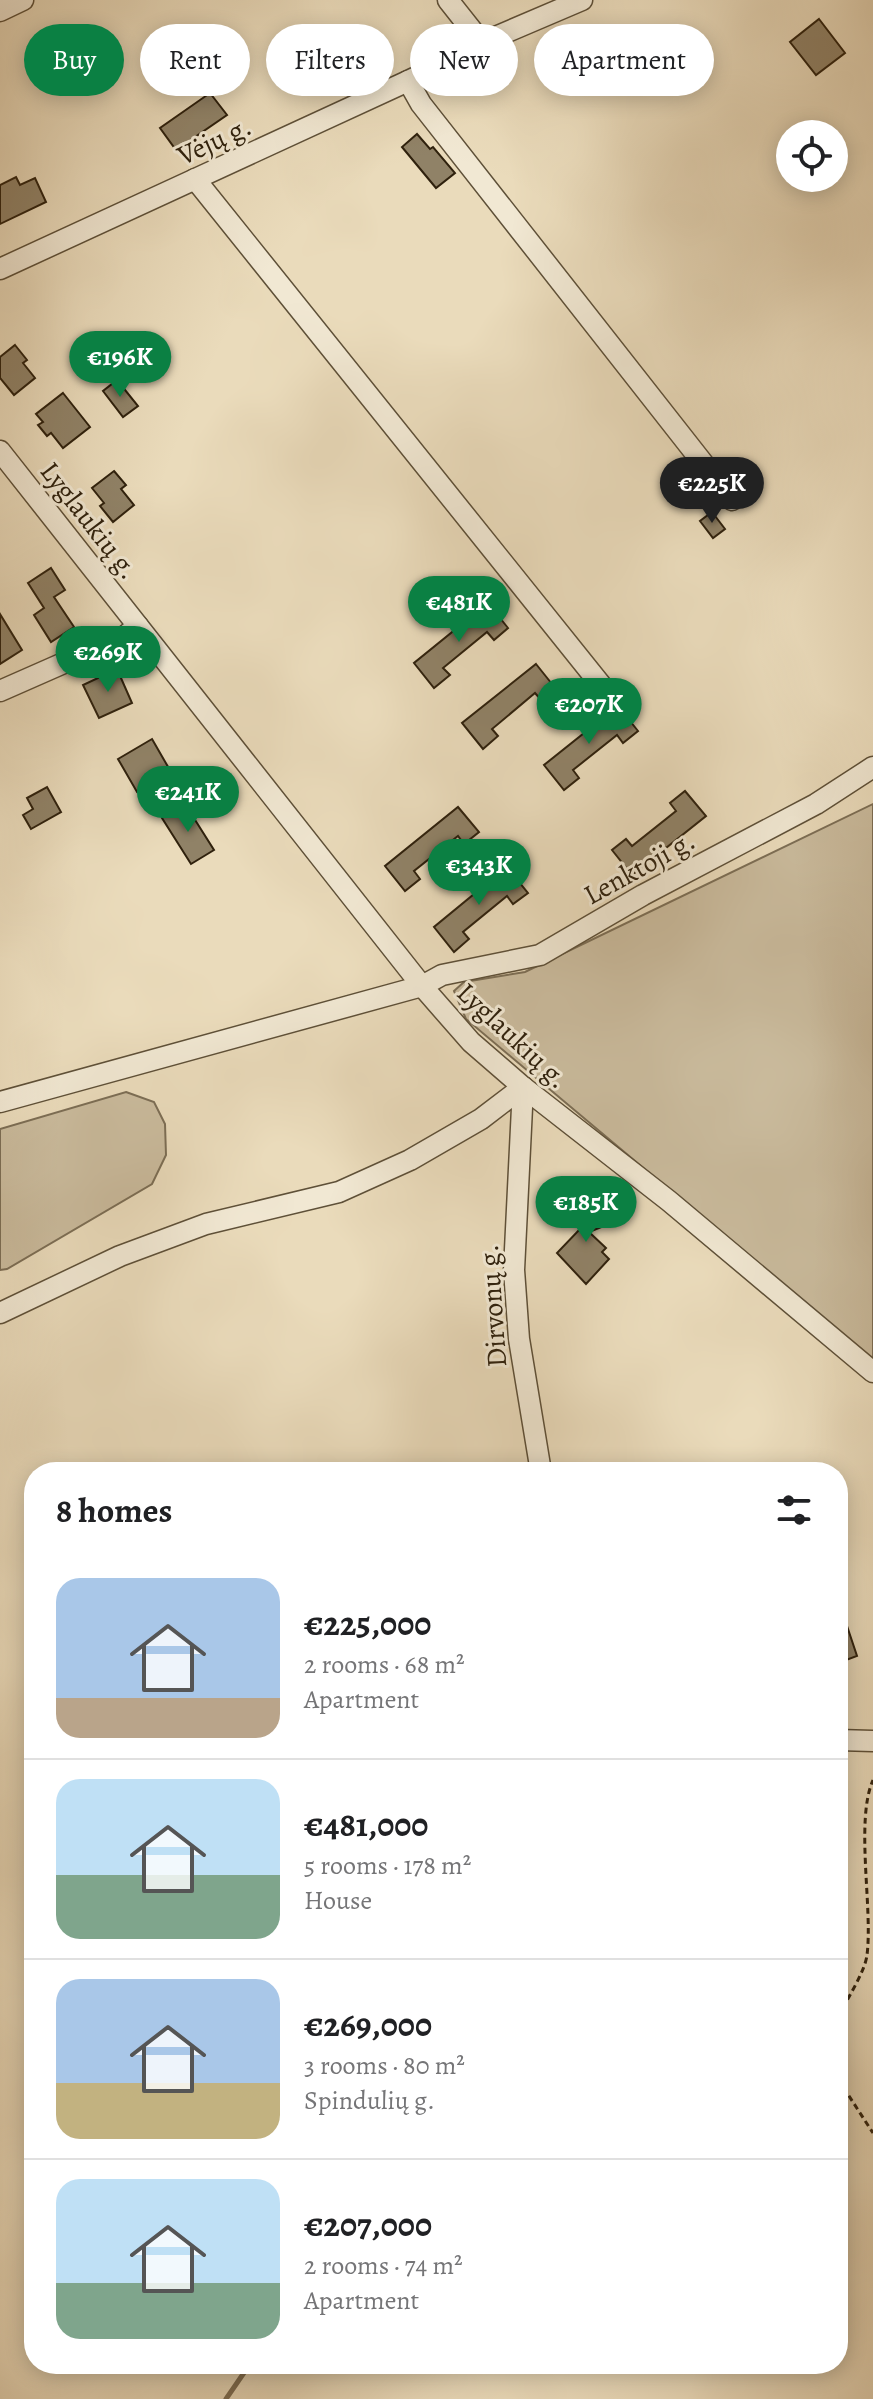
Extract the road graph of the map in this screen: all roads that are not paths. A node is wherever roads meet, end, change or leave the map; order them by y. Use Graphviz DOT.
graph roads {
  1 [pos="23,0"];
  2 [pos="448,0"];
  3 [pos="582,0"];
  4 [pos="0,11"];
  5 [pos="467,24"];
  6 [pos="518,27"];
  7 [pos="408,81"];
  8 [pos="195,179"];
  9 [pos="0,269"];
  10 [pos="0,451"];
  11 [pos="732,500"];
  12 [pos="138,626"];
  13 [pos="601,685"];
  14 [pos="0,691"];
  15 [pos="873,767"];
  16 [pos="422,986"];
  17 [pos="523,1087"];
  18 [pos="0,1102"];
  19 [pos="0,1313"];
  20 [pos="873,1372"];
  21 [pos="539,1462"];
  22 [pos="848,1740"];
  23 [pos="873,1741"];
  1 -- 4 [label="street"];
  2 -- 5 [label="street"];
  3 -- 6 [label="street, Vėjų g."];
  7 -- 8 [label="street, Vėjų g."];
  7 -- 11 [label="street"];
  8 -- 9 [label="street, Vėjų g."];
  8 -- 13 [label="street"];
  10 -- 12 [label="street, Lyglaukių g."];
  12 -- 14 [label="street"];
  12 -- 16 [label="street, Lyglaukių g."];
  15 -- 16 [label="street, Lenktoji g."];
  16 -- 17 [label="street, Lyglaukių g."];
  16 -- 18 [label="street, Lenktoji g."];
  17 -- 19 [label="street"];
  17 -- 20 [label="street, Lyglaukių g."];
  17 -- 21 [label="street, Dirvonų g."];
  22 -- 23 [label="street"];
}
